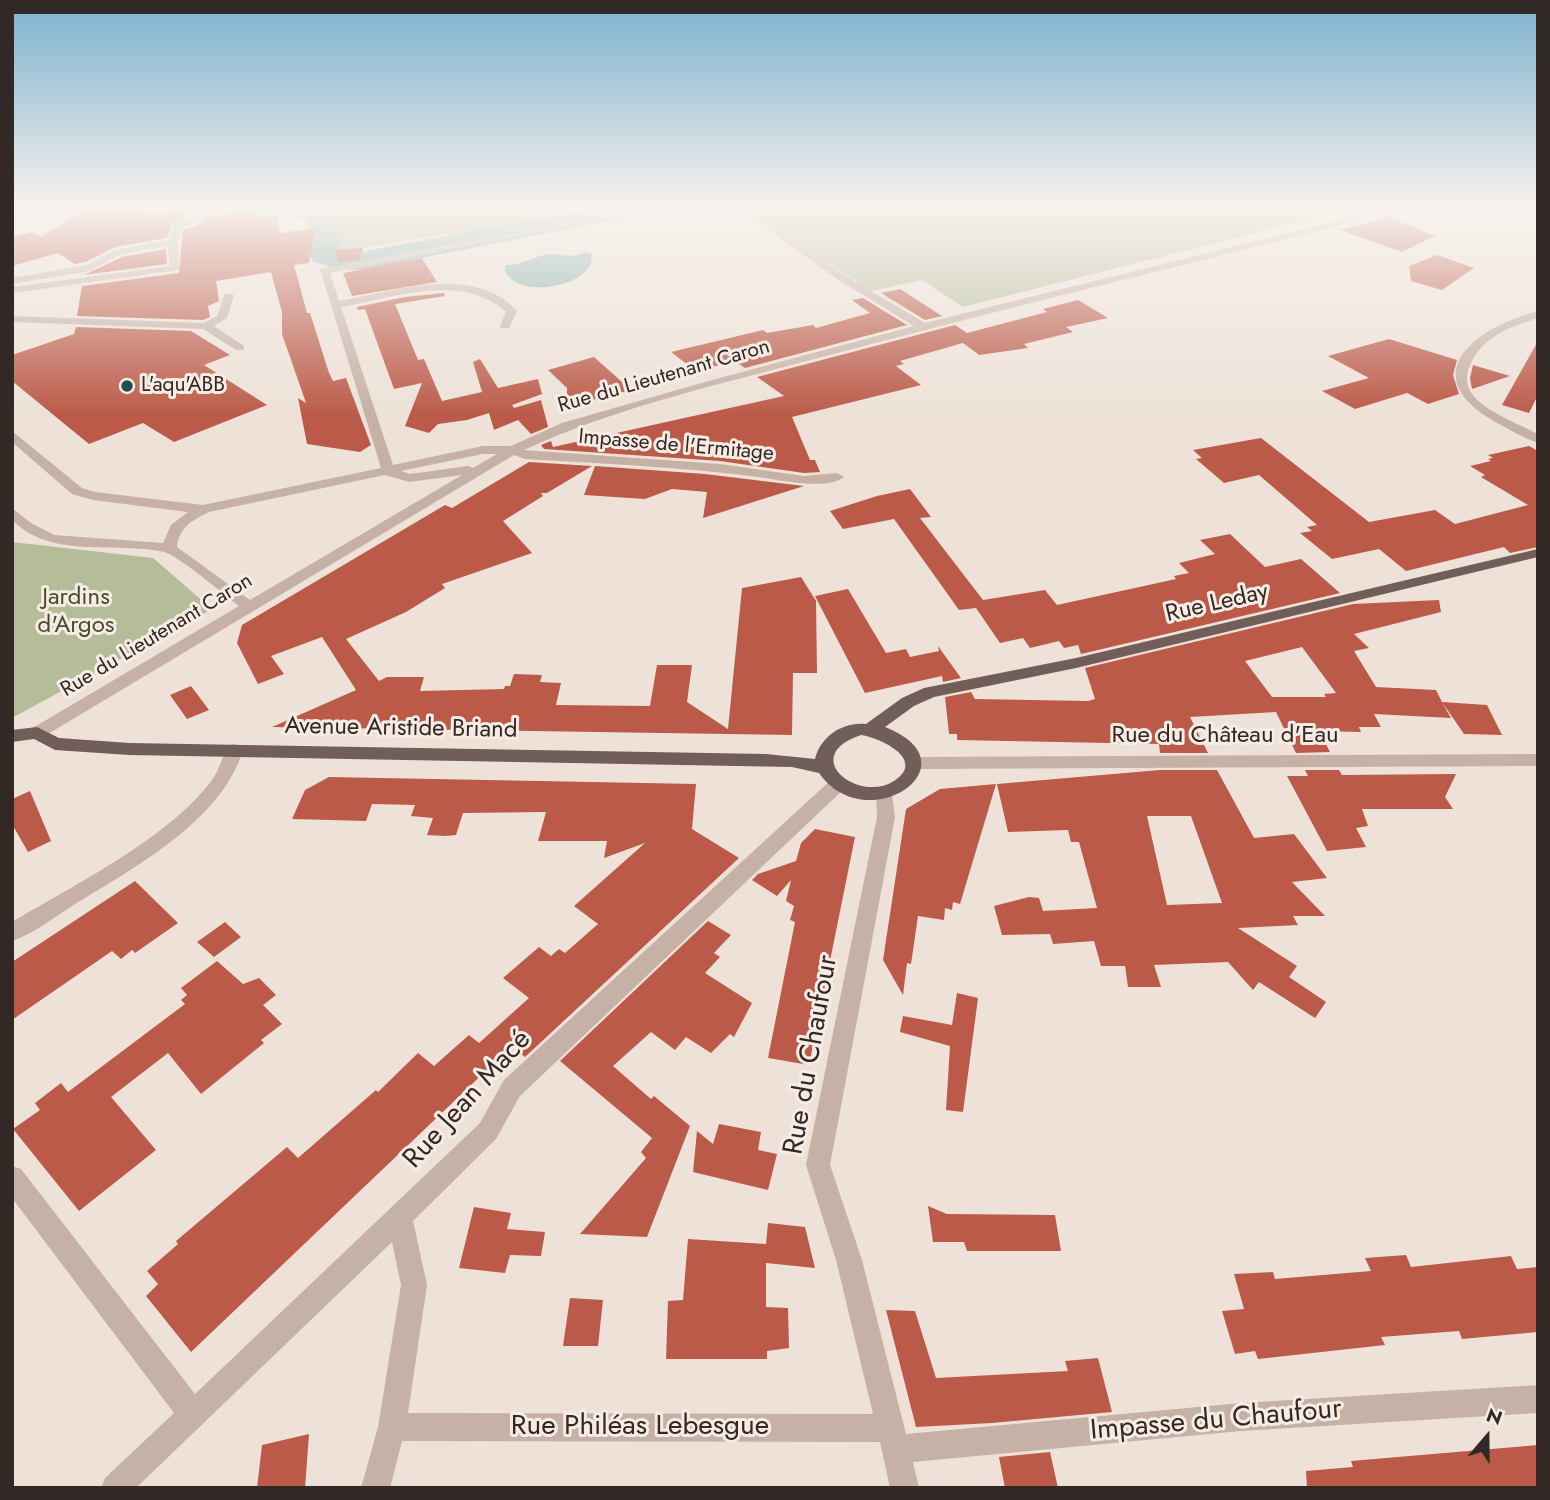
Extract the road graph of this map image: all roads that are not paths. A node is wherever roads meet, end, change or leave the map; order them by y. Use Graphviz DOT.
graph roads {
  1 [pos="45,276"];
  2 [pos="116,276"];
  3 [pos="326,276"];
  4 [pos="840,276"];
  5 [pos="1129,276"];
  6 [pos="12,282"];
  7 [pos="12,290"];
  8 [pos="229,295"];
  9 [pos="335,304"];
  10 [pos="1538,314"];
  11 [pos="12,319"];
  12 [pos="205,326"];
  13 [pos="505,326"];
  14 [pos="923,327"];
  15 [pos="240,348"];
  16 [pos="12,435"];
  17 [pos="1538,439"];
  18 [pos="513,450"];
  19 [pos="485,467"];
  20 [pos="390,471"];
  21 [pos="837,477"];
  22 [pos="409,478"];
  23 [pos="424,502"];
  24 [pos="205,509"];
  25 [pos="12,512"];
  26 [pos="170,548"];
  27 [pos="1538,553"];
  28 [pos="248,606"];
  29 [pos="908,702"];
  30 [pos="871,729"];
  31 [pos="37,733"];
  32 [pos="12,736"];
  33 [pos="898,738"];
  34 [pos="234,750"];
  35 [pos="1538,760"];
  36 [pos="913,763"];
  37 [pos="829,769"];
  38 [pos="885,792"];
  39 [pos="12,933"];
  40 [pos="12,1178"];
  41 [pos="400,1217"];
  42 [pos="1538,1399"];
  43 [pos="192,1413"];
  44 [pos="392,1427"];
  45 [pos="891,1438"];
  46 [pos="115,1488"];
  47 [pos="375,1488"];
  48 [pos="905,1488"];
  1 -- 6 [label="street"];
  2 -- 7 [label="street"];
  3 -- 9 [label="street"];
  4 -- 14 [label="street"];
  5 -- 14 [label="street, Rue du Lieutenant Caron"];
  8 -- 12 [label="street"];
  9 -- 13 [label="street"];
  9 -- 20 [label="street"];
  10 -- 17 [label="street"];
  11 -- 12 [label="street"];
  12 -- 15 [label="street"];
  14 -- 18 [label="street, Rue du Lieutenant Caron"];
  16 -- 24 [label="street"];
  18 -- 19 [label="street, Rue du Lieutenant Caron"];
  18 -- 20 [label="street"];
  18 -- 21 [label="street, Impasse de l'Ermitage"];
  19 -- 22 [label="street"];
  19 -- 23 [label="street, Rue du Lieutenant Caron"];
  20 -- 22 [label="street"];
  20 -- 24 [label="street"];
  22 -- 23 [label="street"];
  23 -- 28 [label="street, Rue du Lieutenant Caron"];
  24 -- 26 [label="street"];
  25 -- 26 [label="street"];
  26 -- 28 [label="street"];
  27 -- 29 [label="main road, Rue Leday"];
  28 -- 31 [label="street, Rue du Lieutenant Caron"];
  29 -- 30 [label="main road, Rue Leday"];
  29 -- 33 [label="main road"];
  30 -- 33 [label="main road"];
  30 -- 37 [label="main road"];
  31 -- 32 [label="main road, Avenue Aristide Briand"];
  31 -- 34 [label="main road, Avenue Aristide Briand"];
  33 -- 36 [label="main road"];
  34 -- 37 [label="main road, Avenue Aristide Briand"];
  34 -- 39 [label="street"];
  35 -- 36 [label="street, Rue du Château d'Eau"];
  36 -- 38 [label="main road"];
  37 -- 38 [label="main road"];
  37 -- 41 [label="street, Rue Jean Macé"];
  38 -- 45 [label="street, Rue du Chaufour"];
  40 -- 43 [label="street"];
  41 -- 43 [label="street, Rue Jean Macé"];
  41 -- 44 [label="street"];
  42 -- 45 [label="street, Impasse du Chaufour"];
  43 -- 46 [label="street, Rue Jean Macé"];
  44 -- 45 [label="street, Rue Philéas Lebesgue"];
  44 -- 47 [label="street"];
  45 -- 48 [label="street, Rue du Chaufour"];
}
